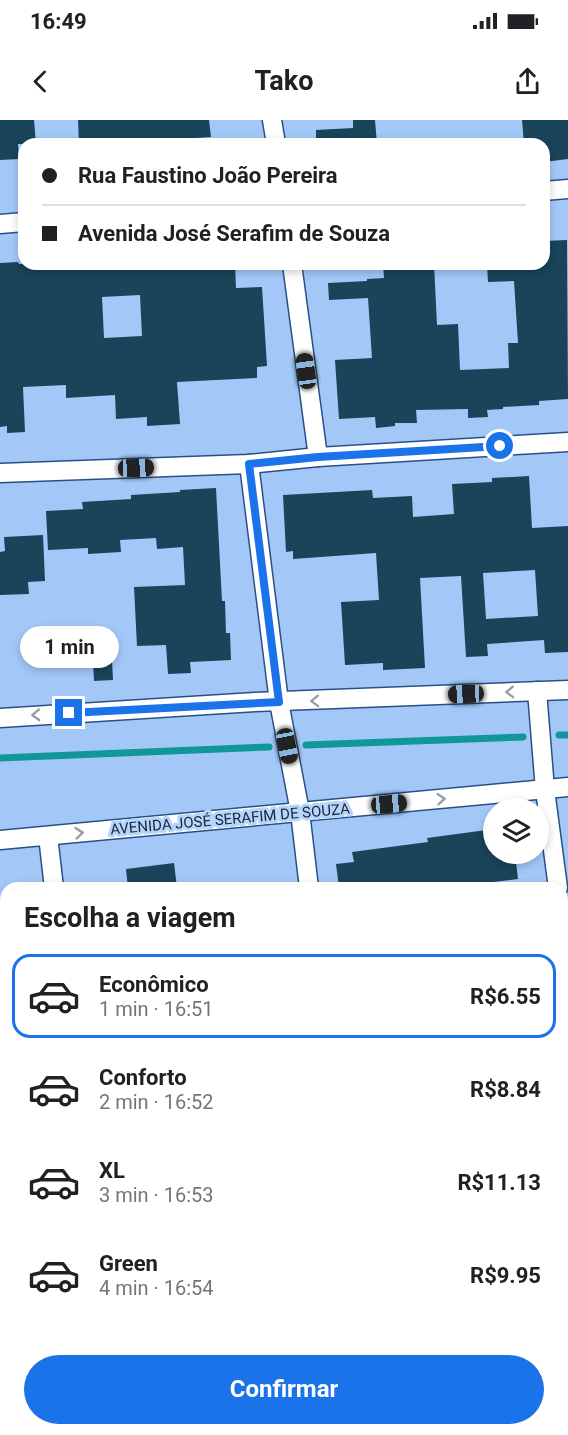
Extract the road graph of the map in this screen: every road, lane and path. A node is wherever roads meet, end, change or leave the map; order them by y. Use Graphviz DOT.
graph roads {
  1 [pos="273,120"];
  2 [pos="275,138"];
  3 [pos="568,189"];
  4 [pos="550,190"];
  5 [pos="18,222"];
  6 [pos="0,224"];
  7 [pos="293,270"];
  8 [pos="568,442"];
  9 [pos="318,457"];
  10 [pos="249,464"];
  11 [pos="0,473"];
  12 [pos="568,690"];
  13 [pos="537,691"];
  14 [pos="279,702"];
  15 [pos="0,718"];
  16 [pos="568,788"];
  17 [pos="545,790"];
  18 [pos="300,812"];
  19 [pos="48,836"];
  20 [pos="0,840"];
  21 [pos="53,882"];
  22 [pos="308,882"];
  23 [pos="557,882"];
  1 -- 2 [label="street"];
  3 -- 4 [label="street"];
  5 -- 6 [label="street"];
  7 -- 9 [label="street"];
  8 -- 9 [label="street"];
  9 -- 10 [label="street"];
  10 -- 11 [label="street"];
  10 -- 14 [label="street"];
  12 -- 13 [label="street"];
  13 -- 14 [label="street, one-way"];
  13 -- 17 [label="street"];
  14 -- 15 [label="street, one-way"];
  14 -- 18 [label="street"];
  16 -- 17 [label="street, AVENIDA JOSÉ SERAFIM DE SOUZA"];
  18 -- 17 [label="street, AVENIDA JOSÉ SERAFIM DE SOUZA, one-way"];
  17 -- 23 [label="street"];
  19 -- 18 [label="street, AVENIDA JOSÉ SERAFIM DE SOUZA, one-way"];
  18 -- 22 [label="street"];
  19 -- 20 [label="street, AVENIDA JOSÉ SERAFIM DE SOUZA"];
  19 -- 21 [label="street"];
}
